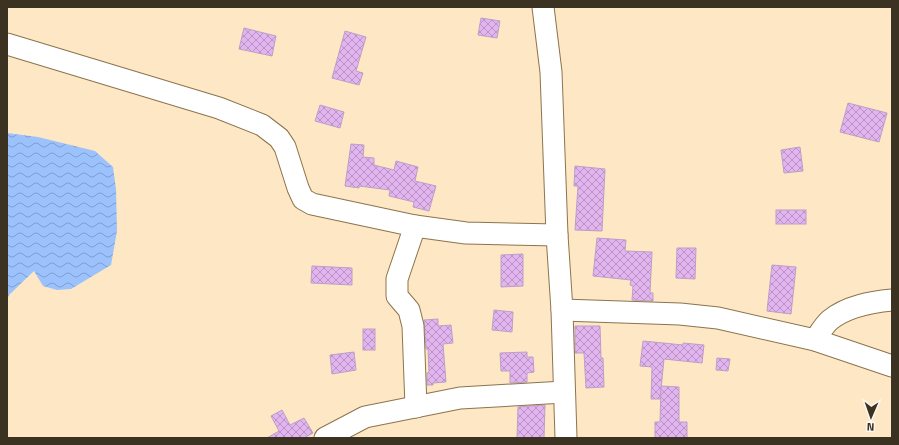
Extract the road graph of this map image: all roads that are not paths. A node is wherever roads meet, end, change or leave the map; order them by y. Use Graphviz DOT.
graph roads {
  1 [pos="543,7"];
  2 [pos="7,44"];
  3 [pos="415,226"];
  4 [pos="557,235"];
  5 [pos="892,300"];
  6 [pos="562,310"];
  7 [pos="815,340"];
  8 [pos="892,366"];
  9 [pos="564,392"];
  10 [pos="416,406"];
  11 [pos="325,438"];
  12 [pos="566,438"];
  1 -- 4 [label="street"];
  2 -- 3 [label="street"];
  3 -- 4 [label="street"];
  3 -- 10 [label="street"];
  4 -- 6 [label="street"];
  5 -- 7 [label="street"];
  6 -- 7 [label="street"];
  6 -- 9 [label="street"];
  7 -- 8 [label="street"];
  9 -- 10 [label="street"];
  9 -- 12 [label="street"];
  10 -- 11 [label="street"];
}
